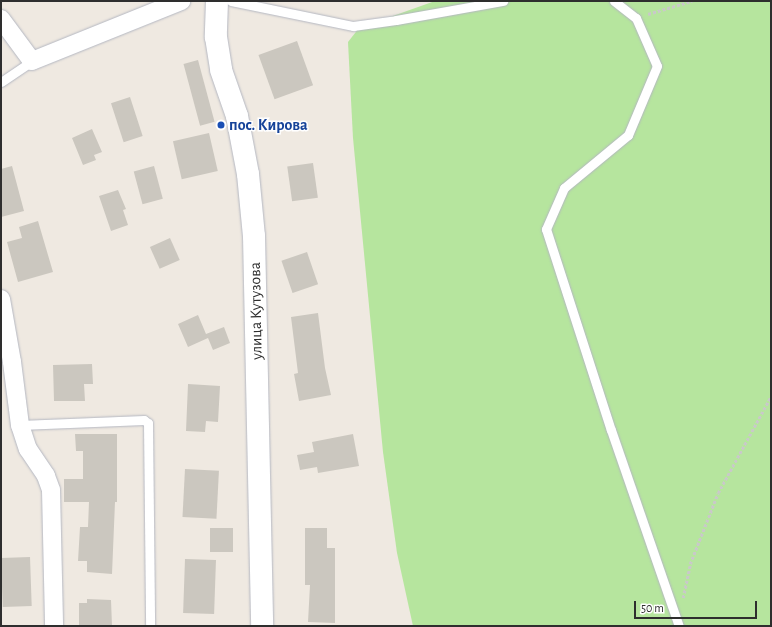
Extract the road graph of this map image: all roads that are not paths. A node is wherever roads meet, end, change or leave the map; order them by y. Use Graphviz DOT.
graph roads {
  1 [pos="181,1"];
  2 [pos="217,1"];
  3 [pos="232,1"];
  4 [pos="503,1"];
  5 [pos="614,1"];
  6 [pos="1,19"];
  7 [pos="32,61"];
  8 [pos="1,82"];
  9 [pos="1,299"];
  10 [pos="20,425"];
  11 [pos="678,624"];
  12 [pos="54,626"];
  13 [pos="150,626"];
  14 [pos="262,626"];
  1 -- 7 [label="street"];
  2 -- 14 [label="main road, улица Кутузова"];
  3 -- 4 [label="lane"];
  5 -- 11 [label="lane"];
  6 -- 7 [label="street"];
  7 -- 8 [label="lane"];
  9 -- 10 [label="street"];
  10 -- 12 [label="street"];
  10 -- 13 [label="lane"];
}
